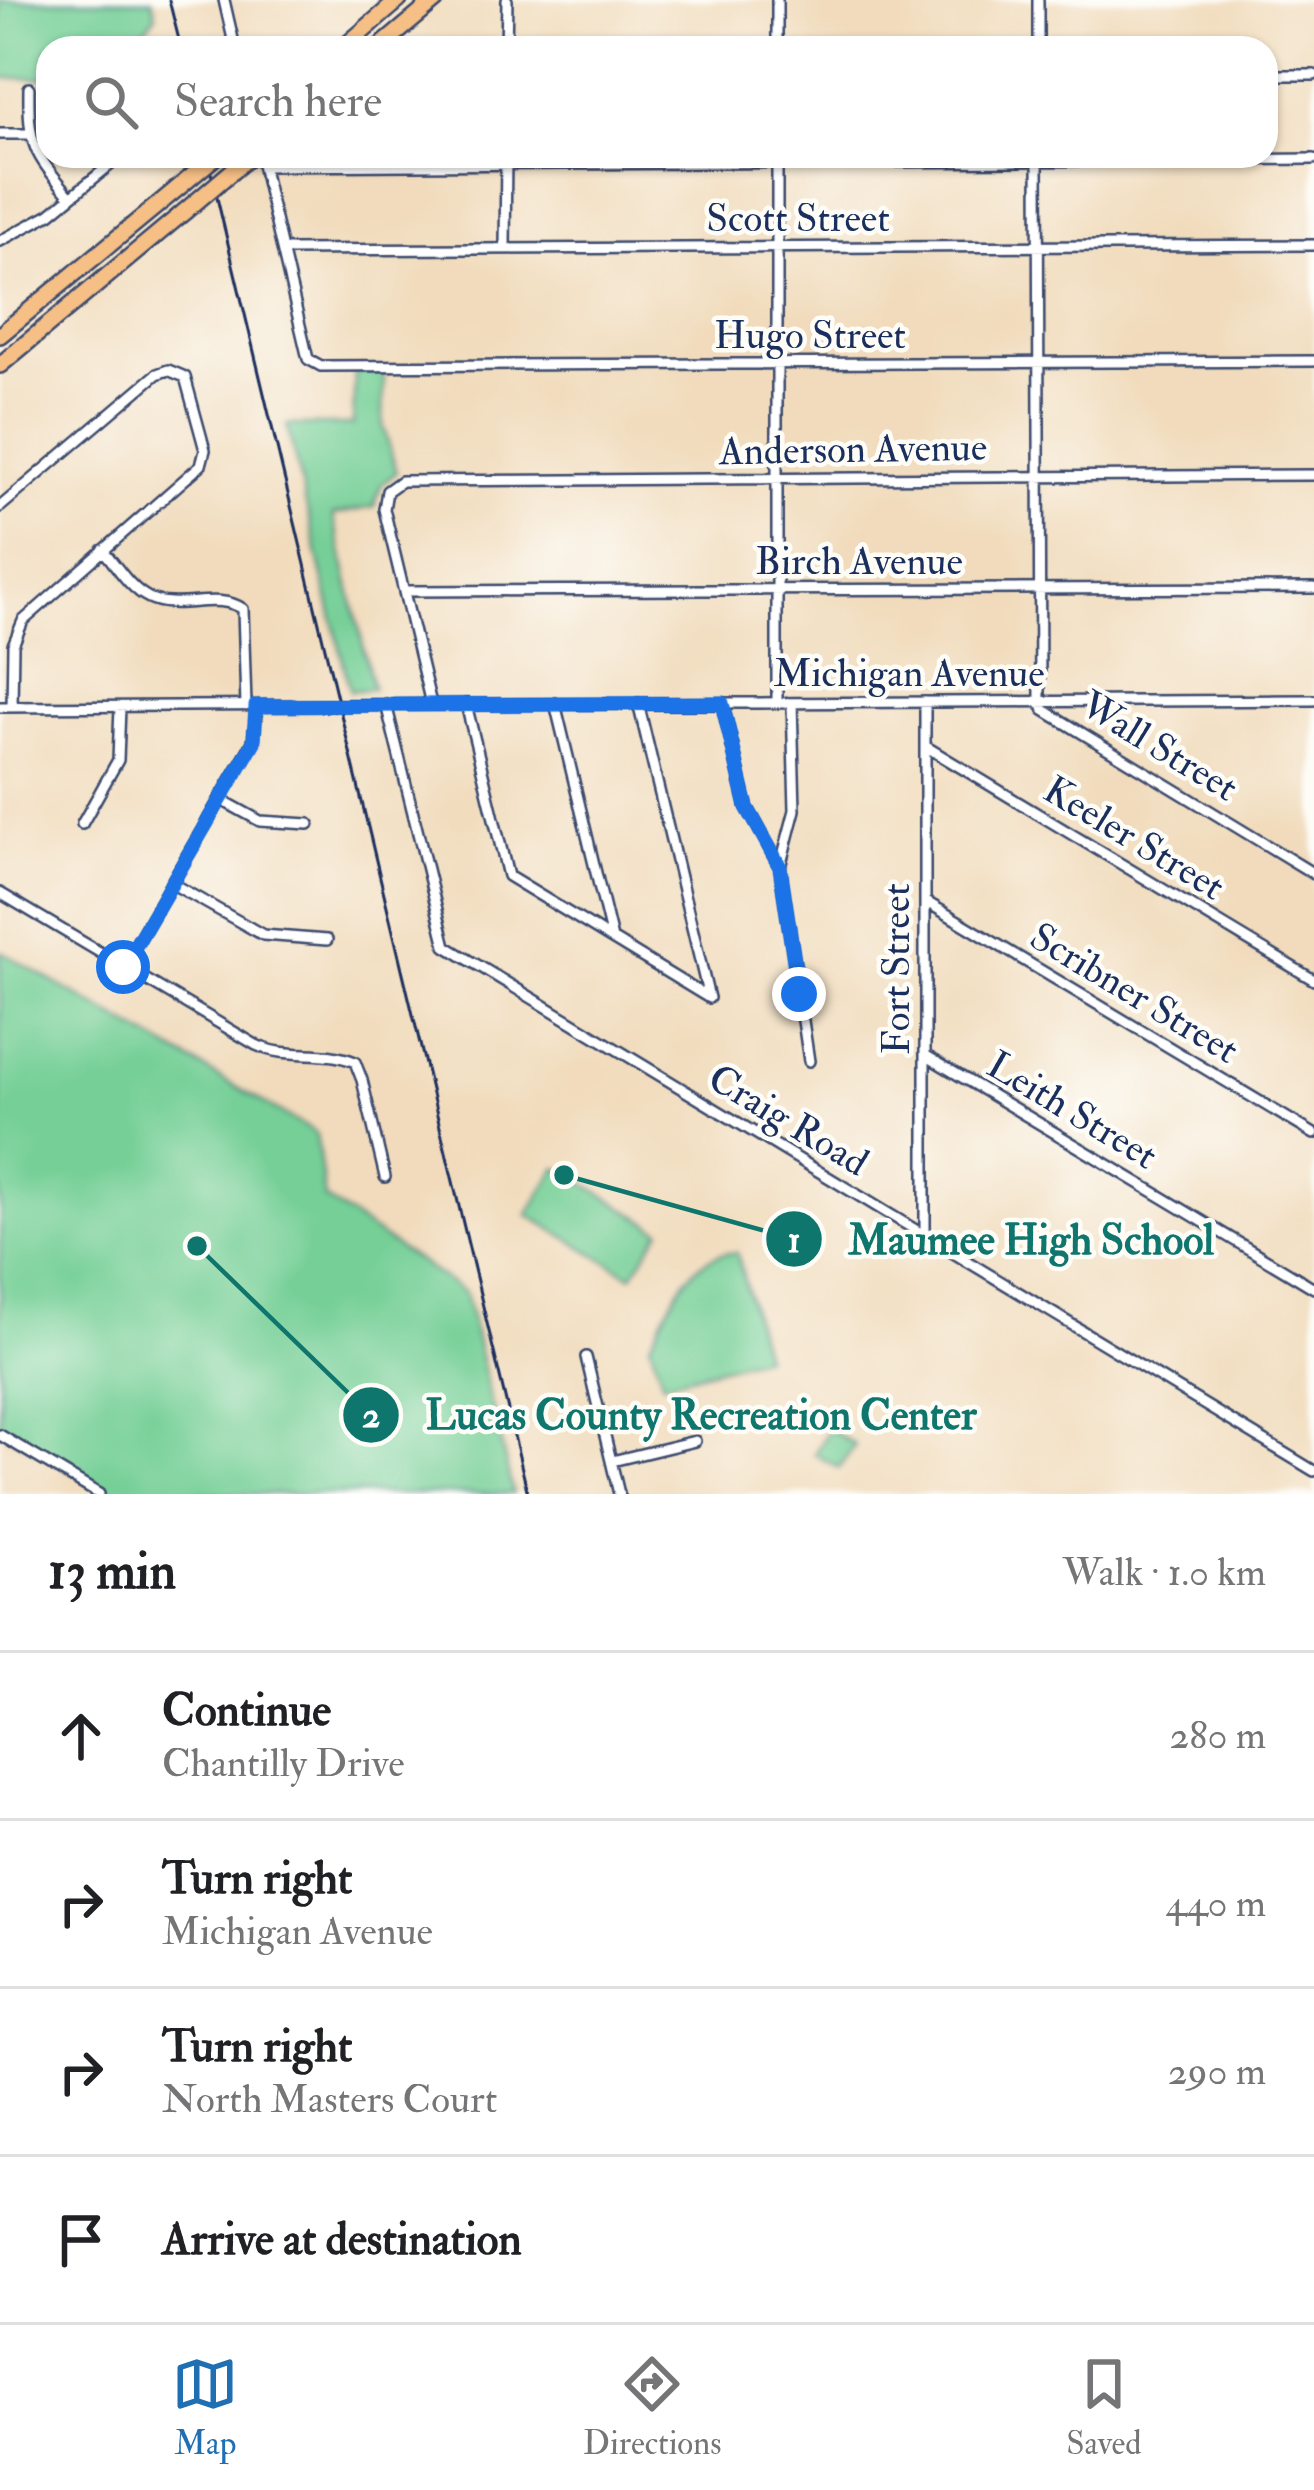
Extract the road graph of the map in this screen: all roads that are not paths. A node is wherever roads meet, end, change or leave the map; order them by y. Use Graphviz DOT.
graph roads {
  1 [pos="224,0"];
  2 [pos="399,0"];
  3 [pos="436,0"];
  4 [pos="507,0"];
  5 [pos="777,0"];
  6 [pos="1039,0"];
  7 [pos="232,36"];
  8 [pos="357,36"];
  9 [pos="393,36"];
  10 [pos="506,36"];
  11 [pos="777,36"];
  12 [pos="1038,36"];
  13 [pos="1278,75"];
  14 [pos="1314,75"];
  15 [pos="29,88"];
  16 [pos="0,134"];
  17 [pos="28,134"];
  18 [pos="36,152"];
  19 [pos="1278,159"];
  20 [pos="1314,159"];
  21 [pos="47,168"];
  22 [pos="106,168"];
  23 [pos="202,168"];
  24 [pos="245,168"];
  25 [pos="260,168"];
  26 [pos="506,168"];
  27 [pos="777,168"];
  28 [pos="1038,168"];
  29 [pos="71,197"];
  30 [pos="0,241"];
  31 [pos="1314,245"];
  32 [pos="1038,246"];
  33 [pos="505,248"];
  34 [pos="777,248"];
  35 [pos="283,250"];
  36 [pos="0,335"];
  37 [pos="1314,361"];
  38 [pos="1038,363"];
  39 [pos="777,364"];
  40 [pos="0,365"];
  41 [pos="1314,475"];
  42 [pos="1039,476"];
  43 [pos="777,479"];
  44 [pos="0,507"];
  45 [pos="103,550"];
  46 [pos="1314,588"];
  47 [pos="1039,589"];
  48 [pos="777,590"];
  49 [pos="405,592"];
  50 [pos="1314,700"];
  51 [pos="1040,701"];
  52 [pos="925,702"];
  53 [pos="638,703"];
  54 [pos="722,703"];
  55 [pos="777,703"];
  56 [pos="792,703"];
  57 [pos="386,704"];
  58 [pos="431,704"];
  59 [pos="466,704"];
  60 [pos="555,704"];
  61 [pos="120,706"];
  62 [pos="251,706"];
  63 [pos="6,707"];
  64 [pos="925,746"];
  65 [pos="220,799"];
  66 [pos="82,824"];
  67 [pos="309,824"];
  68 [pos="780,867"];
  69 [pos="1314,874"];
  70 [pos="171,884"];
  71 [pos="0,892"];
  72 [pos="925,901"];
  73 [pos="612,939"];
  74 [pos="327,940"];
  75 [pos="123,967"];
  76 [pos="1314,980"];
  77 [pos="925,1055"];
  78 [pos="809,1061"];
  79 [pos="1314,1134"];
  80 [pos="385,1177"];
  81 [pos="926,1237"];
  82 [pos="1314,1288"];
  83 [pos="586,1358"];
  84 [pos="0,1435"];
  85 [pos="695,1441"];
  86 [pos="612,1461"];
  87 [pos="1314,1471"];
  88 [pos="99,1494"];
  89 [pos="620,1494"];
  1 -- 7 [label="street"];
  2 -- 8 [label="highway"];
  3 -- 9 [label="highway"];
  4 -- 10 [label="street"];
  5 -- 11 [label="street"];
  6 -- 12 [label="street"];
  13 -- 14 [label="street"];
  15 -- 17 [label="street"];
  16 -- 17 [label="street"];
  17 -- 18 [label="street"];
  19 -- 20 [label="street"];
  21 -- 29 [label="street"];
  22 -- 29 [label="street"];
  23 -- 36 [label="highway, bridge"];
  24 -- 40 [label="highway, bridge"];
  25 -- 35 [label="street"];
  26 -- 33 [label="street"];
  27 -- 34 [label="street"];
  28 -- 32 [label="street"];
  29 -- 30 [label="street"];
  31 -- 32 [label="street, Scott Street"];
  32 -- 34 [label="street, Scott Street"];
  32 -- 38 [label="street"];
  33 -- 34 [label="street, Scott Street"];
  33 -- 35 [label="street, Scott Street"];
  34 -- 39 [label="street"];
  35 -- 39 [label="street, Hugo Street"];
  37 -- 38 [label="street, Hugo Street"];
  38 -- 39 [label="street, Hugo Street"];
  38 -- 42 [label="street"];
  39 -- 43 [label="street"];
  41 -- 42 [label="street, Anderson Avenue"];
  42 -- 43 [label="street, Anderson Avenue"];
  42 -- 47 [label="street"];
  43 -- 48 [label="street"];
  43 -- 49 [label="street, Anderson Avenue"];
  44 -- 45 [label="street"];
  45 -- 62 [label="street"];
  45 -- 63 [label="street"];
  46 -- 47 [label="street, Birch Avenue"];
  47 -- 48 [label="street, Birch Avenue"];
  47 -- 51 [label="street"];
  48 -- 49 [label="street, Birch Avenue"];
  48 -- 55 [label="street"];
  49 -- 58 [label="street"];
  50 -- 51 [label="street, Michigan Avenue"];
  51 -- 52 [label="street, Michigan Avenue"];
  51 -- 69 [label="street, Wall Street"];
  52 -- 56 [label="street, Michigan Avenue"];
  52 -- 64 [label="street, Fort Street"];
  53 -- 54 [label="street, Michigan Avenue"];
  53 -- 60 [label="street, Michigan Avenue"];
  53 -- 73 [label="street"];
  54 -- 55 [label="street, Michigan Avenue"];
  54 -- 68 [label="street"];
  55 -- 56 [label="street, Michigan Avenue"];
  56 -- 68 [label="street"];
  57 -- 58 [label="street, Michigan Avenue"];
  57 -- 62 [label="street, Michigan Avenue"];
  57 -- 81 [label="street, Craig Road"];
  58 -- 59 [label="street, Michigan Avenue"];
  59 -- 60 [label="street, Michigan Avenue"];
  59 -- 73 [label="street"];
  60 -- 73 [label="street"];
  61 -- 62 [label="street, Michigan Avenue"];
  61 -- 63 [label="street, Michigan Avenue"];
  61 -- 66 [label="street"];
  62 -- 65 [label="street"];
  64 -- 72 [label="street, Fort Street"];
  64 -- 76 [label="street, Keeler Street"];
  65 -- 67 [label="street"];
  65 -- 70 [label="street"];
  68 -- 78 [label="street"];
  70 -- 74 [label="street"];
  70 -- 75 [label="street"];
  71 -- 75 [label="street"];
  72 -- 77 [label="street, Fort Street"];
  72 -- 79 [label="street, Scribner Street"];
  75 -- 80 [label="street"];
  77 -- 81 [label="street, Fort Street"];
  77 -- 82 [label="street, Leith Street"];
  81 -- 87 [label="street, Craig Road"];
  83 -- 86 [label="street"];
  84 -- 88 [label="street"];
  85 -- 86 [label="street"];
  86 -- 89 [label="street"];
}
